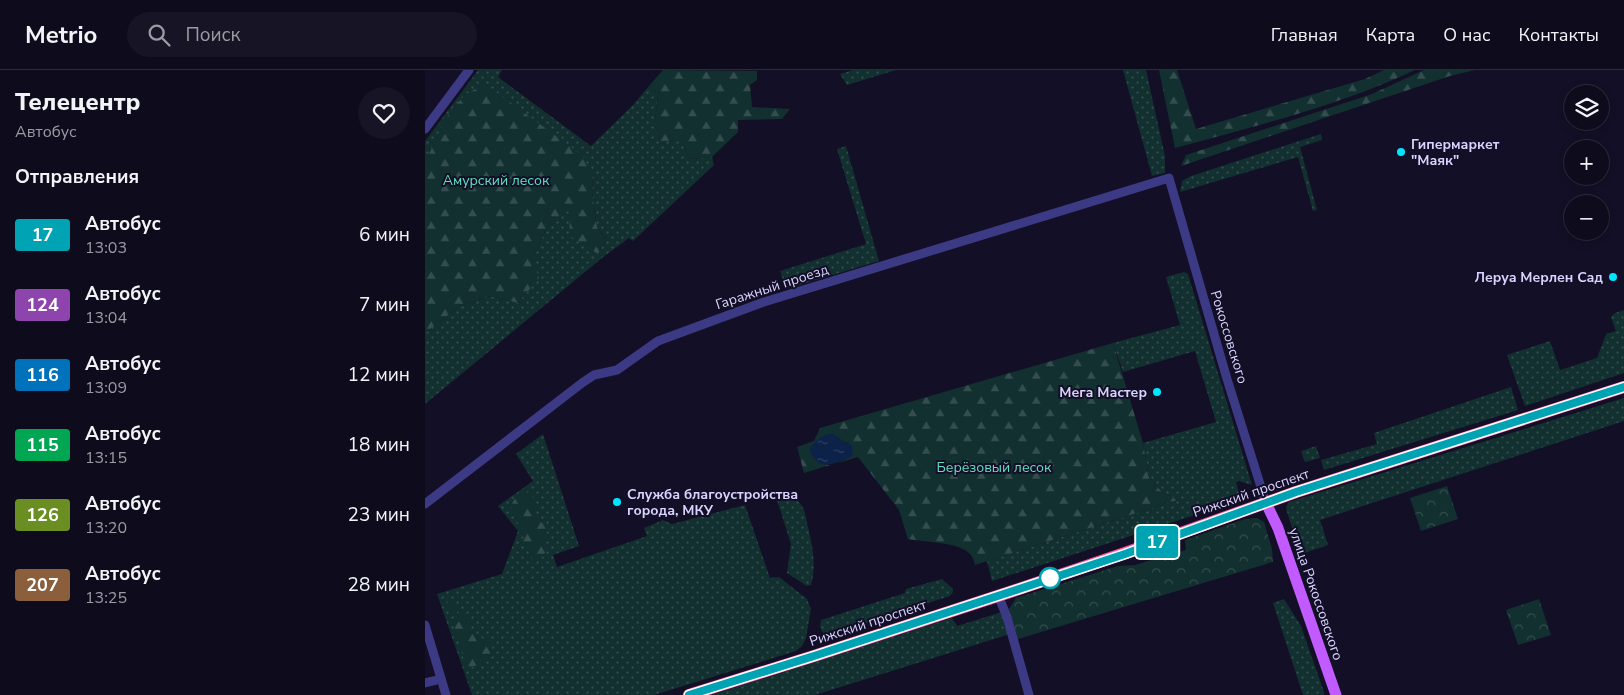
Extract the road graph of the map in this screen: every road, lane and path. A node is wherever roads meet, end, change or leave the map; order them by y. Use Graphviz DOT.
graph roads {
  1 [pos="469,70"];
  2 [pos="425,129"];
  3 [pos="1169,178"];
  4 [pos="1624,387"];
  5 [pos="1266,503"];
  6 [pos="425,504"];
  7 [pos="998,596"];
  8 [pos="425,625"];
  9 [pos="441,679"];
  10 [pos="425,683"];
  11 [pos="446,695"];
  12 [pos="689,695"];
  13 [pos="1029,695"];
  14 [pos="1335,695"];
  1 -- 2 [label="street"];
  3 -- 5 [label="street, Рокоссовского"];
  3 -- 6 [label="street, Гаражный проезд"];
  4 -- 5 [label="highway, Рижский проспект"];
  5 -- 7 [label="highway, Рижский проспект"];
  5 -- 14 [label="main road, улица Рокоссовского"];
  7 -- 12 [label="highway, Рижский проспект"];
  7 -- 13 [label="street"];
  8 -- 9 [label="street"];
  9 -- 10 [label="street"];
  9 -- 11 [label="street"];
}
